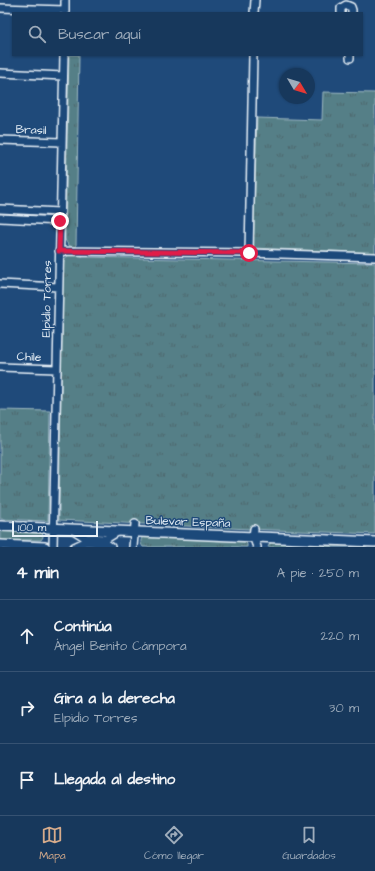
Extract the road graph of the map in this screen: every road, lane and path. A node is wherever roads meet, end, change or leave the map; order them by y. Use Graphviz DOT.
graph roads {
  1 [pos="65,0"];
  2 [pos="255,0"];
  3 [pos="342,3"];
  4 [pos="0,8"];
  5 [pos="352,8"];
  6 [pos="65,11"];
  7 [pos="254,12"];
  8 [pos="64,56"];
  9 [pos="254,56"];
  10 [pos="0,74"];
  11 [pos="63,76"];
  12 [pos="0,140"];
  13 [pos="62,142"];
  14 [pos="0,209"];
  15 [pos="60,212"];
  16 [pos="0,218"];
  17 [pos="60,221"];
  18 [pos="59,251"];
  19 [pos="249,253"];
  20 [pos="375,257"];
  21 [pos="0,284"];
  22 [pos="58,287"];
  23 [pos="0,367"];
  24 [pos="56,369"];
  25 [pos="54,524"];
  26 [pos="0,526"];
  27 [pos="134,528"];
  28 [pos="253,533"];
  29 [pos="375,542"];
  30 [pos="0,545"];
  31 [pos="44,547"];
  32 [pos="53,547"];
  33 [pos="74,547"];
  34 [pos="111,547"];
  35 [pos="133,547"];
  36 [pos="257,547"];
  1 -- 6 [label="street"];
  2 -- 7 [label="street"];
  3 -- 5 [label="street"];
  4 -- 6 [label="street"];
  8 -- 11 [label="street, Elpidio Torres"];
  9 -- 19 [label="street"];
  10 -- 11 [label="street"];
  11 -- 13 [label="street, Elpidio Torres"];
  12 -- 13 [label="street, Brasil"];
  13 -- 15 [label="street, Elpidio Torres"];
  14 -- 15 [label="street"];
  15 -- 17 [label="street, Elpidio Torres"];
  16 -- 17 [label="street"];
  17 -- 18 [label="street, Elpidio Torres"];
  18 -- 19 [label="street"];
  18 -- 22 [label="street, Elpidio Torres"];
  19 -- 20 [label="street"];
  21 -- 22 [label="street"];
  22 -- 24 [label="street, Elpidio Torres"];
  23 -- 24 [label="street, Chile"];
  24 -- 25 [label="street, Elpidio Torres"];
  25 -- 26 [label="main road, Bulevar España"];
  25 -- 27 [label="main road, Bulevar España"];
  25 -- 32 [label="street, Elpidio Torres"];
  27 -- 28 [label="main road, Bulevar España"];
  27 -- 35 [label="street"];
  28 -- 29 [label="main road, Bulevar España"];
  28 -- 36 [label="street"];
  30 -- 31 [label="main road"];
  33 -- 34 [label="street"];
}
